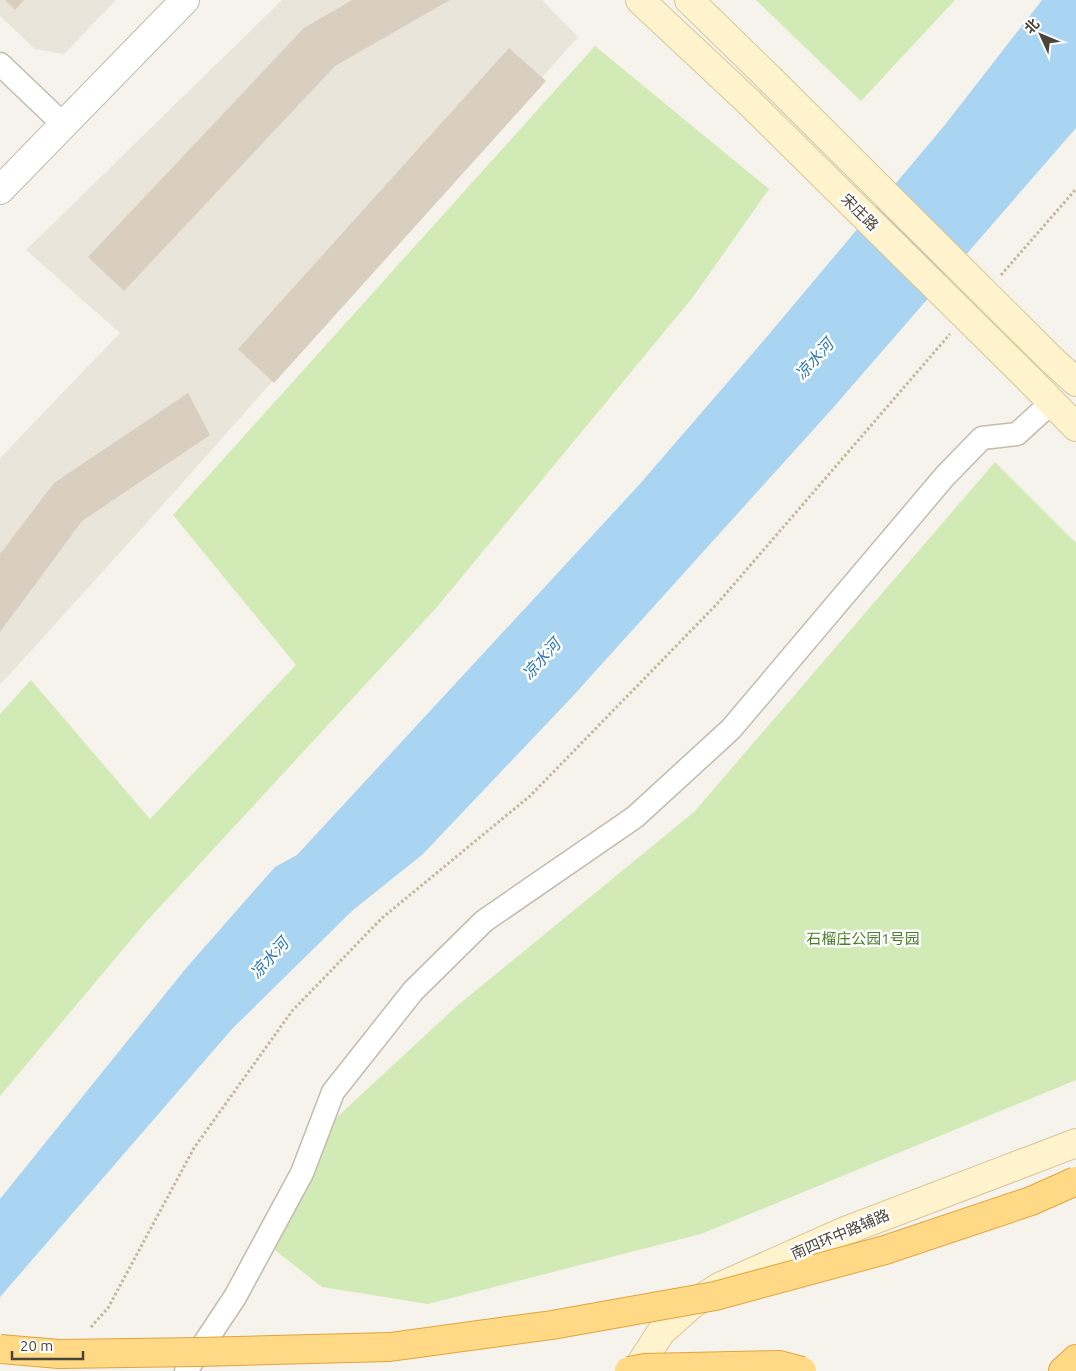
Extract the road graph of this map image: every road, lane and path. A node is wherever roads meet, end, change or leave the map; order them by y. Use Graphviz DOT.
graph roads {
  1 [pos="185,0"];
  2 [pos="640,0"];
  3 [pos="689,0"];
  4 [pos="0,64"];
  5 [pos="64,125"];
  6 [pos="1076,189"];
  7 [pos="0,190"];
  8 [pos="999,278"];
  9 [pos="954,329"];
  10 [pos="1068,371"];
  11 [pos="1052,402"];
  12 [pos="1076,427"];
  13 [pos="1076,1143"];
  14 [pos="1076,1181"];
  15 [pos="90,1329"];
  16 [pos="0,1349"];
  17 [pos="1076,1358"];
  18 [pos="186,1371"];
  19 [pos="629,1371"];
  20 [pos="636,1371"];
  21 [pos="802,1371"];
  22 [pos="1063,1371"];
  1 -- 5 [label="street"];
  2 -- 11 [label="main road, 宋庄路, bridge"];
  3 -- 10 [label="main road, 宋庄路, bridge"];
  4 -- 5 [label="street"];
  5 -- 7 [label="street"];
  6 -- 8 [label="path"];
  9 -- 15 [label="path"];
  11 -- 12 [label="main road, 宋庄路"];
  11 -- 18 [label="street"];
  13 -- 20 [label="main road, 南四环中路辅路"];
  14 -- 16 [label="highway, bridge"];
  17 -- 22 [label="highway"];
  19 -- 21 [label="highway, bridge"];
}
